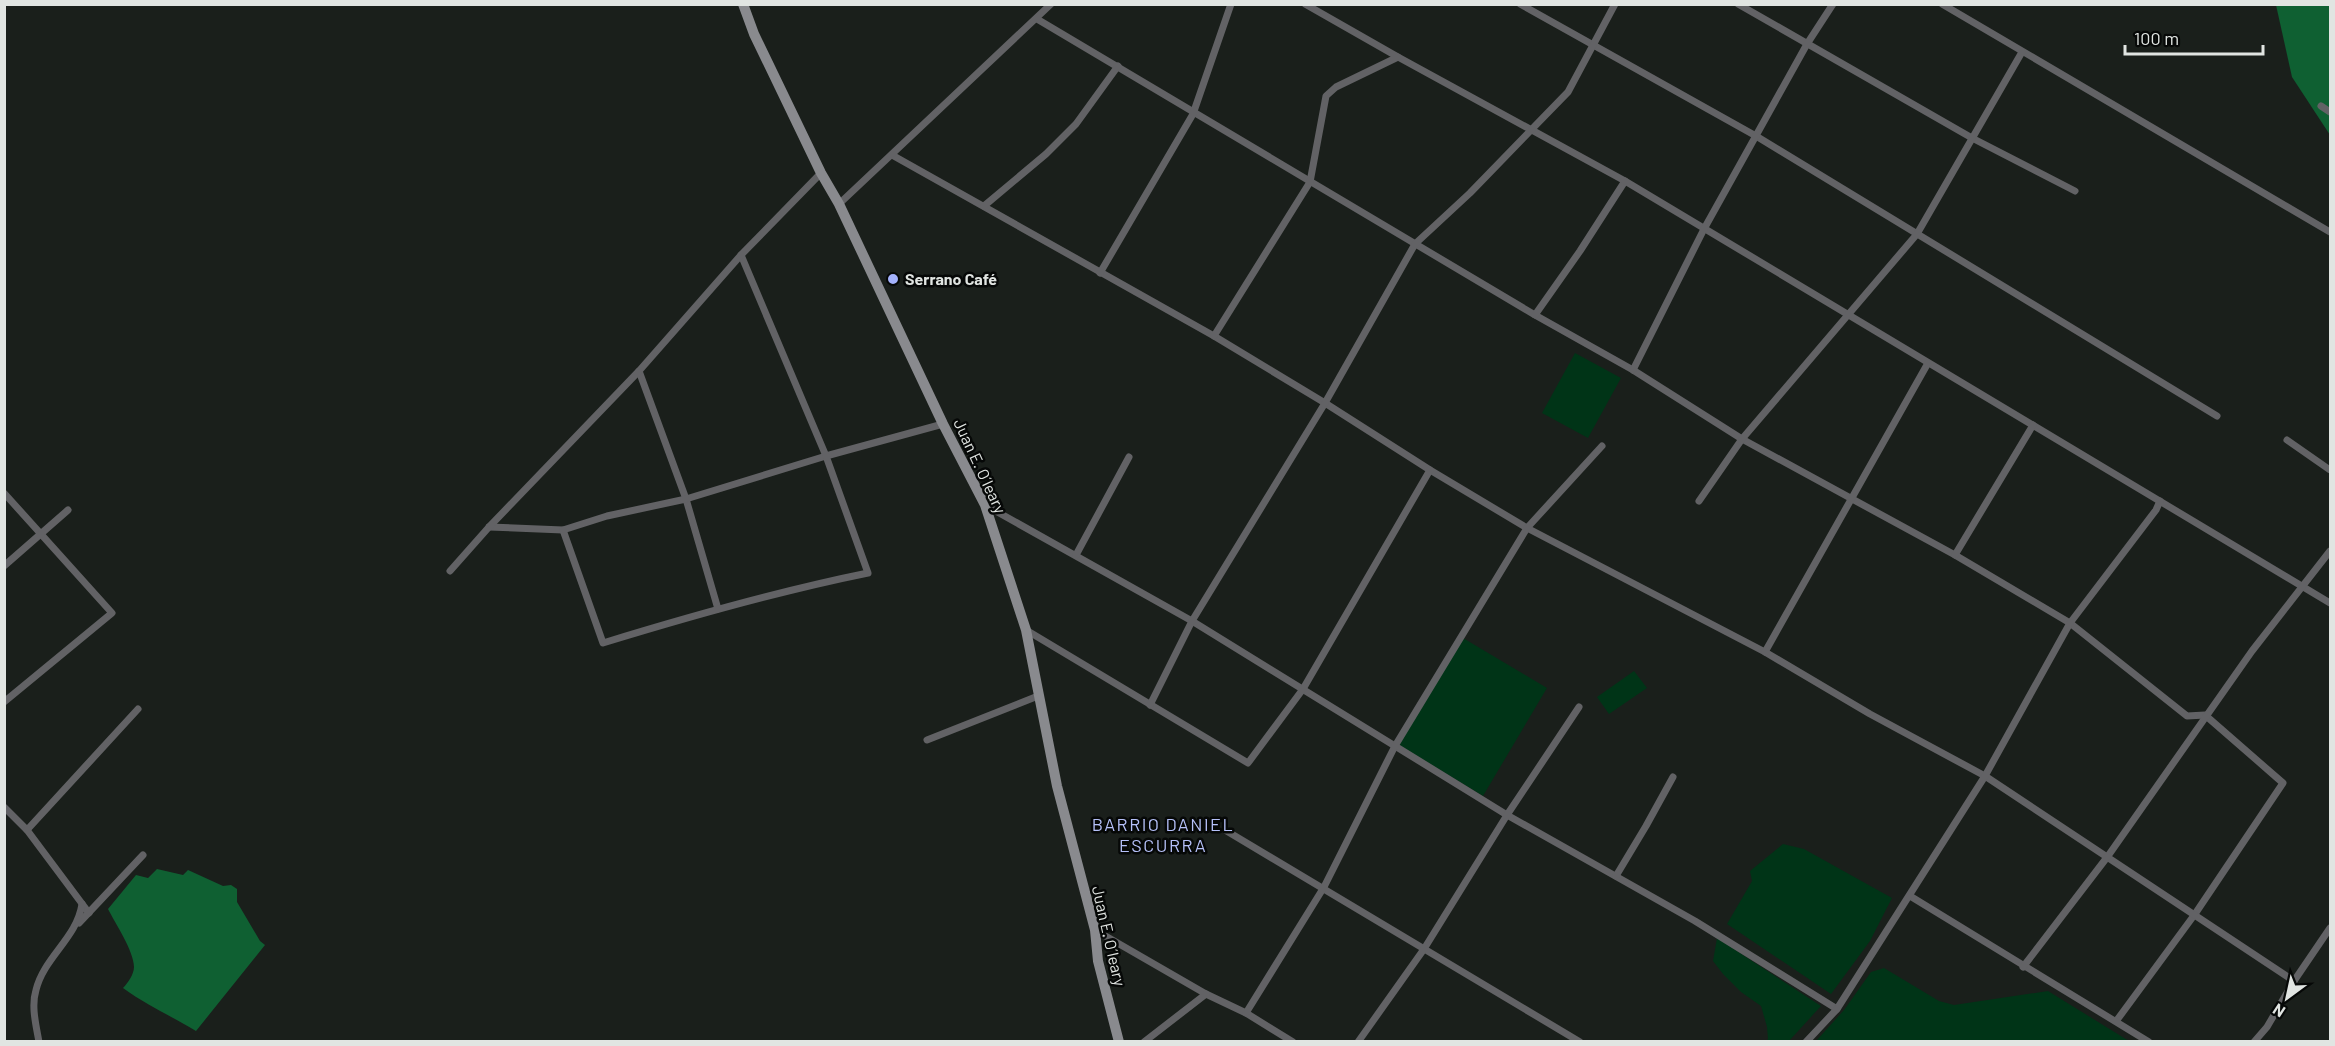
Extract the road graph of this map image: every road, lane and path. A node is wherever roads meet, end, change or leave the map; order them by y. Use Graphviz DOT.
graph roads {
  1 [pos="743,4"];
  2 [pos="1051,4"];
  3 [pos="1231,4"];
  4 [pos="1305,4"];
  5 [pos="1520,4"];
  6 [pos="1615,4"];
  7 [pos="1738,4"];
  8 [pos="1833,4"];
  9 [pos="1942,4"];
  10 [pos="1037,19"];
  11 [pos="1807,44"];
  12 [pos="1592,45"];
  13 [pos="2022,52"];
  14 [pos="1398,57"];
  15 [pos="1118,66"];
  16 [pos="2321,106"];
  17 [pos="2331,112"];
  18 [pos="1193,114"];
  19 [pos="1532,130"];
  20 [pos="1755,136"];
  21 [pos="1972,138"];
  22 [pos="892,155"];
  23 [pos="821,173"];
  24 [pos="1624,181"];
  25 [pos="1310,182"];
  26 [pos="2075,191"];
  27 [pos="839,204"];
  28 [pos="984,206"];
  29 [pos="1704,229"];
  30 [pos="2331,232"];
  31 [pos="1917,234"];
  32 [pos="1416,244"];
  33 [pos="741,255"];
  34 [pos="1100,273"];
  35 [pos="1534,315"];
  36 [pos="1848,315"];
  37 [pos="1214,336"];
  38 [pos="1928,363"];
  39 [pos="1633,370"];
  40 [pos="639,371"];
  41 [pos="1325,403"];
  42 [pos="2217,416"];
  43 [pos="943,424"];
  44 [pos="2033,425"];
  45 [pos="1742,439"];
  46 [pos="2288,440"];
  47 [pos="1602,446"];
  48 [pos="826,456"];
  49 [pos="1129,457"];
  50 [pos="1430,470"];
  51 [pos="2331,470"];
  52 [pos="4,493"];
  53 [pos="1851,498"];
  54 [pos="686,499"];
  55 [pos="1699,501"];
  56 [pos="2160,501"];
  57 [pos="985,505"];
  58 [pos="68,510"];
  59 [pos="489,527"];
  60 [pos="1527,528"];
  61 [pos="563,530"];
  62 [pos="42,533"];
  63 [pos="2331,550"];
  64 [pos="1076,555"];
  65 [pos="1955,555"];
  66 [pos="4,566"];
  67 [pos="450,571"];
  68 [pos="2303,587"];
  69 [pos="2331,603"];
  70 [pos="718,609"];
  71 [pos="1192,621"];
  72 [pos="2070,623"];
  73 [pos="1026,630"];
  74 [pos="1765,652"];
  75 [pos="1303,689"];
  76 [pos="1038,696"];
  77 [pos="4,702"];
  78 [pos="1150,705"];
  79 [pos="1580,707"];
  80 [pos="138,709"];
  81 [pos="2205,715"];
  82 [pos="927,740"];
  83 [pos="1395,746"];
  84 [pos="1984,776"];
  85 [pos="1673,777"];
  86 [pos="4,807"];
  87 [pos="1507,815"];
  88 [pos="27,830"];
  89 [pos="1225,830"];
  90 [pos="143,855"];
  91 [pos="2108,856"];
  92 [pos="1616,876"];
  93 [pos="1324,887"];
  94 [pos="1910,896"];
  95 [pos="82,904"];
  96 [pos="89,913"];
  97 [pos="2195,914"];
  98 [pos="76,926"];
  99 [pos="2331,927"];
  100 [pos="1095,930"];
  101 [pos="1424,949"];
  102 [pos="2023,966"];
  103 [pos="2294,981"];
  104 [pos="1206,994"];
  105 [pos="1838,1009"];
  106 [pos="1246,1013"];
  107 [pos="2117,1020"];
  108 [pos="39,1041"];
  109 [pos="1119,1041"];
  110 [pos="1144,1041"];
  111 [pos="1293,1041"];
  112 [pos="1358,1041"];
  113 [pos="1580,1041"];
  114 [pos="1806,1041"];
  115 [pos="2149,1041"];
  116 [pos="2254,1041"];
  1 -- 23 [label="street, Juan E. O´leary"];
  2 -- 10 [label="street"];
  3 -- 18 [label="street"];
  4 -- 14 [label="street"];
  5 -- 12 [label="street"];
  6 -- 12 [label="street"];
  7 -- 11 [label="street"];
  8 -- 11 [label="street"];
  9 -- 13 [label="street"];
  10 -- 15 [label="street"];
  10 -- 22 [label="street"];
  11 -- 20 [label="street"];
  11 -- 21 [label="street"];
  12 -- 19 [label="street"];
  12 -- 20 [label="street"];
  13 -- 21 [label="street"];
  13 -- 30 [label="street"];
  14 -- 19 [label="street"];
  14 -- 25 [label="street"];
  15 -- 18 [label="street"];
  15 -- 28 [label="street"];
  16 -- 17 [label="street"];
  18 -- 25 [label="street"];
  18 -- 34 [label="street"];
  19 -- 24 [label="street"];
  19 -- 32 [label="street"];
  20 -- 29 [label="street"];
  20 -- 31 [label="street"];
  21 -- 26 [label="street"];
  21 -- 31 [label="street"];
  22 -- 27 [label="street"];
  22 -- 28 [label="street"];
  23 -- 27 [label="street, Juan E. O´leary"];
  23 -- 33 [label="street"];
  24 -- 29 [label="street"];
  24 -- 35 [label="street"];
  25 -- 32 [label="street"];
  25 -- 37 [label="street"];
  27 -- 43 [label="street, Juan E. O´leary"];
  28 -- 34 [label="street"];
  29 -- 36 [label="street"];
  29 -- 39 [label="street"];
  31 -- 36 [label="street"];
  31 -- 42 [label="street"];
  32 -- 35 [label="street"];
  32 -- 41 [label="street"];
  33 -- 40 [label="street"];
  33 -- 48 [label="street"];
  34 -- 37 [label="street"];
  35 -- 39 [label="street"];
  36 -- 38 [label="street"];
  36 -- 45 [label="street"];
  37 -- 41 [label="street"];
  38 -- 44 [label="street"];
  38 -- 53 [label="street"];
  39 -- 45 [label="street"];
  40 -- 54 [label="street"];
  40 -- 59 [label="street"];
  41 -- 50 [label="street"];
  41 -- 71 [label="street"];
  43 -- 48 [label="street"];
  43 -- 57 [label="street, Juan E. O´leary"];
  44 -- 56 [label="street"];
  44 -- 65 [label="street"];
  45 -- 53 [label="street"];
  45 -- 55 [label="street"];
  46 -- 51 [label="street"];
  47 -- 60 [label="street"];
  48 -- 54 [label="street"];
  48 -- 70 [label="street"];
  49 -- 64 [label="street"];
  50 -- 60 [label="street"];
  50 -- 75 [label="street"];
  52 -- 62 [label="street"];
  53 -- 65 [label="street"];
  53 -- 74 [label="street"];
  54 -- 61 [label="street"];
  54 -- 70 [label="street"];
  56 -- 68 [label="street"];
  56 -- 72 [label="street"];
  57 -- 64 [label="street"];
  57 -- 73 [label="street, Juan E. O´leary"];
  58 -- 62 [label="street"];
  59 -- 61 [label="street"];
  59 -- 67 [label="street"];
  60 -- 74 [label="street"];
  60 -- 83 [label="street"];
  61 -- 70 [label="street"];
  62 -- 66 [label="street"];
  62 -- 77 [label="street"];
  63 -- 68 [label="street"];
  64 -- 71 [label="street"];
  65 -- 72 [label="street"];
  68 -- 69 [label="street"];
  68 -- 81 [label="street"];
  71 -- 75 [label="street"];
  71 -- 78 [label="street"];
  72 -- 81 [label="street"];
  72 -- 84 [label="street"];
  73 -- 76 [label="street, Juan E. O´leary"];
  73 -- 78 [label="street"];
  74 -- 84 [label="street"];
  75 -- 78 [label="street"];
  75 -- 83 [label="street"];
  76 -- 82 [label="street"];
  76 -- 100 [label="street, Juan E. O´leary"];
  79 -- 87 [label="street"];
  80 -- 88 [label="street"];
  81 -- 91 [label="street"];
  81 -- 97 [label="street"];
  83 -- 87 [label="street"];
  83 -- 93 [label="street"];
  84 -- 91 [label="street"];
  84 -- 94 [label="street"];
  85 -- 92 [label="street"];
  86 -- 88 [label="street"];
  87 -- 92 [label="street"];
  87 -- 101 [label="street"];
  88 -- 95 [label="street"];
  89 -- 93 [label="street"];
  90 -- 96 [label="street"];
  91 -- 97 [label="street"];
  91 -- 102 [label="street"];
  92 -- 105 [label="street"];
  93 -- 101 [label="street"];
  93 -- 106 [label="street"];
  94 -- 102 [label="street"];
  94 -- 105 [label="street"];
  95 -- 96 [label="street"];
  95 -- 98 [label="street"];
  96 -- 98 [label="street"];
  97 -- 103 [label="street"];
  97 -- 107 [label="street"];
  98 -- 108 [label="street"];
  99 -- 103 [label="street"];
  100 -- 104 [label="street"];
  100 -- 109 [label="street, Juan E. O´leary"];
  101 -- 112 [label="street"];
  101 -- 113 [label="street"];
  102 -- 107 [label="street"];
  103 -- 116 [label="street"];
  104 -- 106 [label="street"];
  104 -- 110 [label="street"];
  105 -- 114 [label="street"];
  106 -- 111 [label="street"];
  107 -- 115 [label="street"];
}
